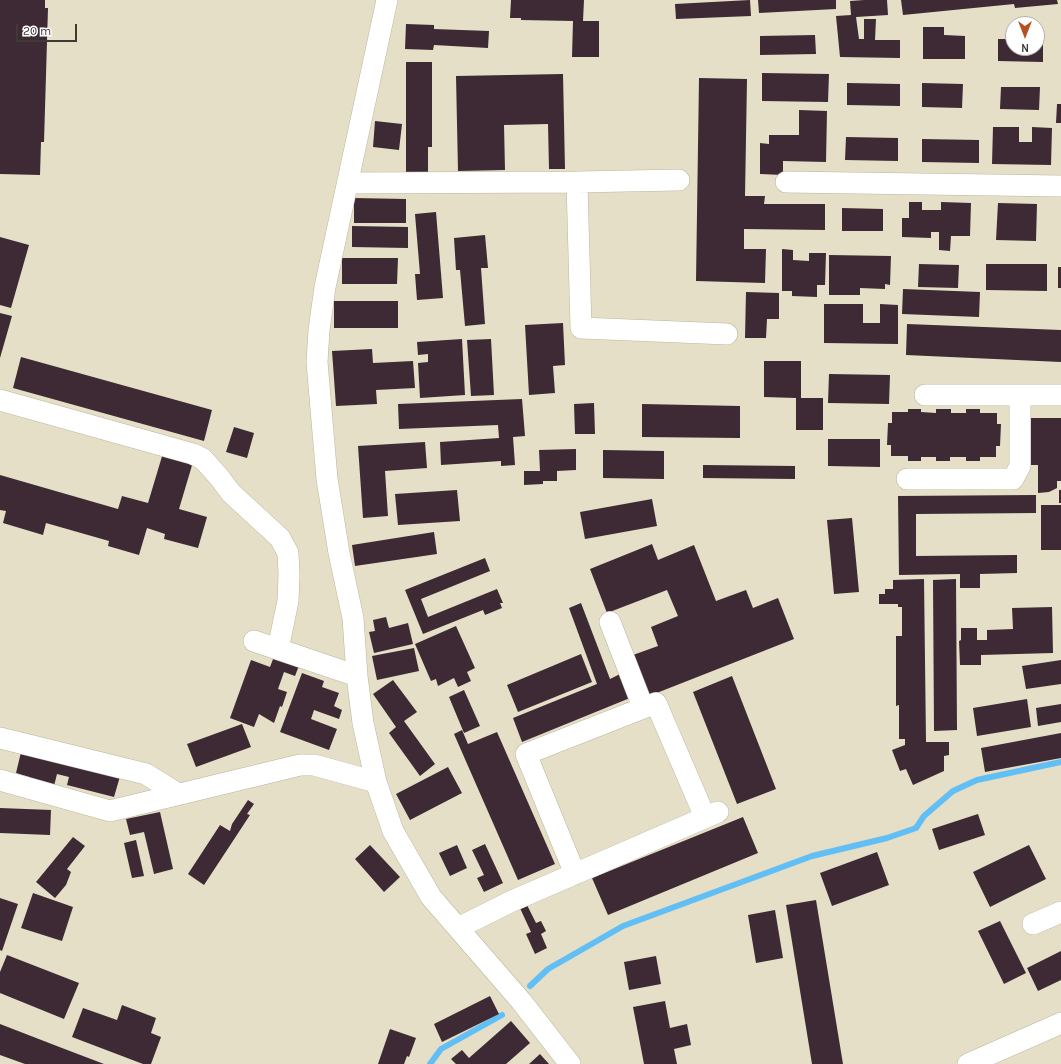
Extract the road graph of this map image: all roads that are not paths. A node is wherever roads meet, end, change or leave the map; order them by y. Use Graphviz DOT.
graph roads {
  1 [pos="387,0"];
  2 [pos="678,180"];
  3 [pos="577,182"];
  4 [pos="786,182"];
  5 [pos="348,183"];
  6 [pos="1061,186"];
  7 [pos="727,334"];
  8 [pos="925,395"];
  9 [pos="1061,395"];
  10 [pos="1020,396"];
  11 [pos="0,400"];
  12 [pos="908,479"];
  13 [pos="610,622"];
  14 [pos="254,641"];
  15 [pos="278,649"];
  16 [pos="357,676"];
  17 [pos="643,708"];
  18 [pos="0,738"];
  19 [pos="0,780"];
  20 [pos="376,782"];
  21 [pos="178,794"];
  22 [pos="575,874"];
  23 [pos="1061,912"];
  24 [pos="1033,924"];
  25 [pos="458,928"];
  26 [pos="1061,1023"];
  27 [pos="570,1064"];
  28 [pos="968,1064"];
  1 -- 5 [label="street"];
  2 -- 3 [label="street"];
  3 -- 5 [label="street"];
  3 -- 7 [label="street"];
  4 -- 6 [label="street"];
  5 -- 16 [label="street"];
  8 -- 10 [label="street"];
  9 -- 10 [label="street"];
  10 -- 12 [label="street"];
  11 -- 15 [label="street"];
  13 -- 17 [label="street"];
  14 -- 15 [label="street"];
  15 -- 16 [label="street"];
  16 -- 20 [label="street"];
  17 -- 22 [label="street"];
  17 -- 22 [label="street"];
  18 -- 21 [label="street"];
  19 -- 21 [label="street"];
  20 -- 21 [label="street"];
  20 -- 25 [label="street"];
  22 -- 25 [label="street"];
  23 -- 24 [label="street"];
  25 -- 27 [label="street"];
  26 -- 28 [label="street"];
}
